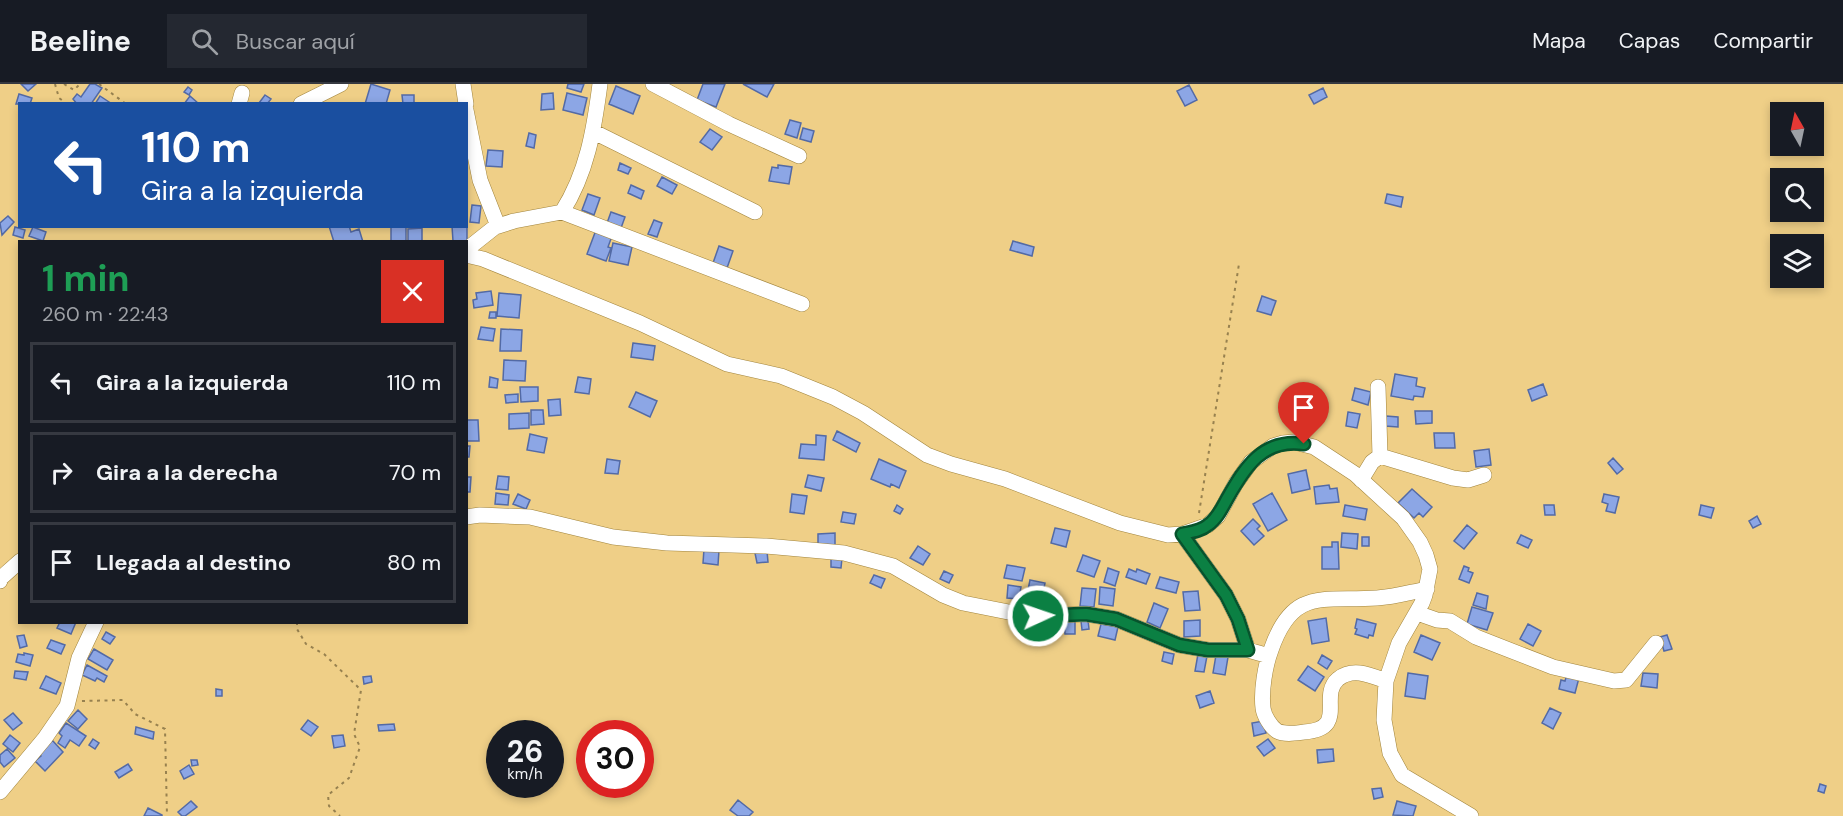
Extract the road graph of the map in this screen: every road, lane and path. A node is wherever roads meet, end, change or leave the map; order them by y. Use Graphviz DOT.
graph roads {
  1 [pos="55,84"];
  2 [pos="64,84"];
  3 [pos="80,84"];
  4 [pos="99,84"];
  5 [pos="341,84"];
  6 [pos="463,84"];
  7 [pos="600,84"];
  8 [pos="653,84"];
  9 [pos="64,102"];
  10 [pos="123,102"];
  11 [pos="306,102"];
  12 [pos="466,102"];
  13 [pos="468,130"];
  14 [pos="594,132"];
  15 [pos="799,156"];
  16 [pos="471,160"];
  17 [pos="562,212"];
  18 [pos="755,212"];
  19 [pos="498,226"];
  20 [pos="468,248"];
  21 [pos="468,255"];
  22 [pos="1239,264"];
  23 [pos="802,304"];
  24 [pos="1378,387"];
  25 [pos="1380,456"];
  26 [pos="1484,475"];
  27 [pos="1361,480"];
  28 [pos="468,517"];
  29 [pos="1189,533"];
  30 [pos="18,563"];
  31 [pos="0,581"];
  32 [pos="1427,589"];
  33 [pos="1417,613"];
  34 [pos="95,624"];
  35 [pos="297,624"];
  36 [pos="1656,644"];
  37 [pos="1248,650"];
  38 [pos="1269,656"];
  39 [pos="1386,681"];
  40 [pos="67,706"];
  41 [pos="0,792"];
  42 [pos="167,816"];
  43 [pos="340,816"];
  44 [pos="1471,816"];
  1 -- 9 [label="path"];
  2 -- 3 [label="path"];
  4 -- 10 [label="path"];
  5 -- 11 [label="street"];
  6 -- 12 [label="street"];
  7 -- 14 [label="street"];
  8 -- 15 [label="street"];
  13 -- 16 [label="street"];
  14 -- 17 [label="street"];
  14 -- 18 [label="street"];
  16 -- 19 [label="street"];
  17 -- 19 [label="street"];
  17 -- 23 [label="street"];
  19 -- 20 [label="street"];
  21 -- 29 [label="street"];
  22 -- 29 [label="path"];
  24 -- 25 [label="street"];
  25 -- 26 [label="street"];
  25 -- 27 [label="street"];
  27 -- 29 [label="street"];
  27 -- 32 [label="street"];
  28 -- 37 [label="street"];
  29 -- 37 [label="street"];
  30 -- 31 [label="street"];
  32 -- 33 [label="street"];
  32 -- 38 [label="street"];
  33 -- 36 [label="street"];
  33 -- 39 [label="street"];
  34 -- 40 [label="street"];
  35 -- 43 [label="path"];
  37 -- 38 [label="street"];
  38 -- 39 [label="street"];
  39 -- 44 [label="street"];
  40 -- 41 [label="street"];
  40 -- 42 [label="path"];
}
